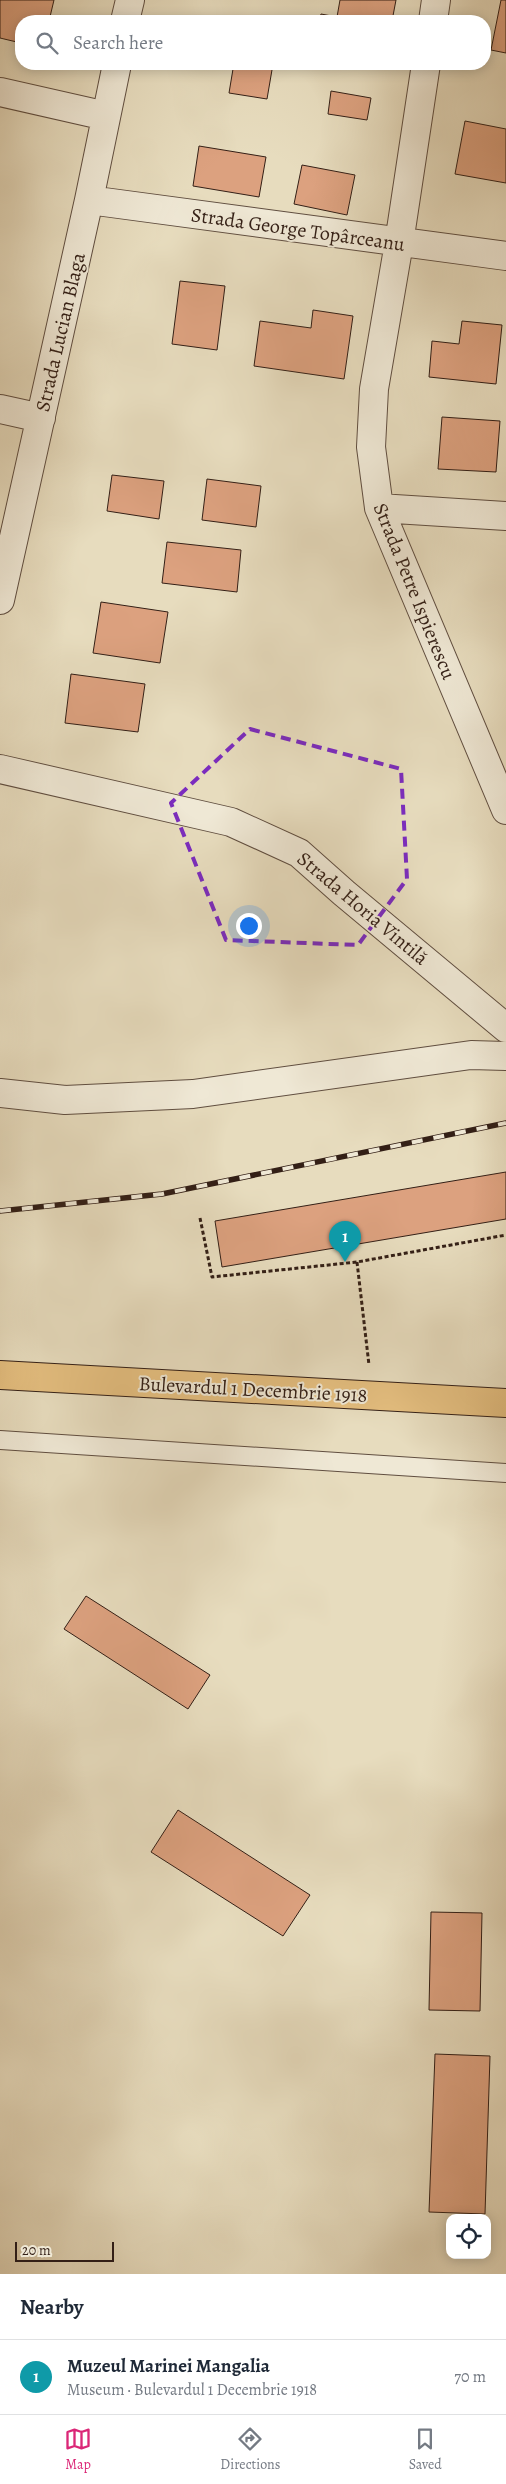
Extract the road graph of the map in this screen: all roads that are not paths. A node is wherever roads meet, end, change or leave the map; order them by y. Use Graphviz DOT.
graph roads {
  1 [pos="130,0"];
  2 [pos="436,0"];
  3 [pos="127,15"];
  4 [pos="434,15"];
  5 [pos="116,70"];
  6 [pos="425,70"];
  7 [pos="0,92"];
  8 [pos="106,116"];
  9 [pos="89,200"];
  10 [pos="399,243"];
  11 [pos="506,256"];
  12 [pos="0,409"];
  13 [pos="40,418"];
  14 [pos="378,508"];
  15 [pos="506,516"];
  16 [pos="0,600"];
  17 [pos="0,769"];
  18 [pos="506,810"];
  19 [pos="506,1028"];
  20 [pos="506,1056"];
  21 [pos="0,1093"];
  22 [pos="0,1375"];
  23 [pos="506,1403"];
  24 [pos="0,1440"];
  25 [pos="506,1473"];
  1 -- 3 [label="street"];
  2 -- 4 [label="street"];
  5 -- 8 [label="street, Strada Lucian Blaga"];
  6 -- 10 [label="street, Strada Petre Ispierescu"];
  7 -- 8 [label="street"];
  8 -- 9 [label="street, Strada Lucian Blaga"];
  9 -- 10 [label="street, Strada George Topârceanu"];
  9 -- 13 [label="street, Strada Lucian Blaga"];
  10 -- 11 [label="street, Strada George Topârceanu"];
  10 -- 14 [label="street, Strada Petre Ispierescu"];
  12 -- 13 [label="street"];
  13 -- 16 [label="street, Strada Lucian Blaga"];
  14 -- 15 [label="street"];
  14 -- 18 [label="street, Strada Petre Ispierescu"];
  17 -- 19 [label="street, Strada Horia Vintilă"];
  20 -- 21 [label="street"];
  22 -- 23 [label="highway, Bulevardul 1 Decembrie 1918"];
  24 -- 25 [label="lane"];
}
